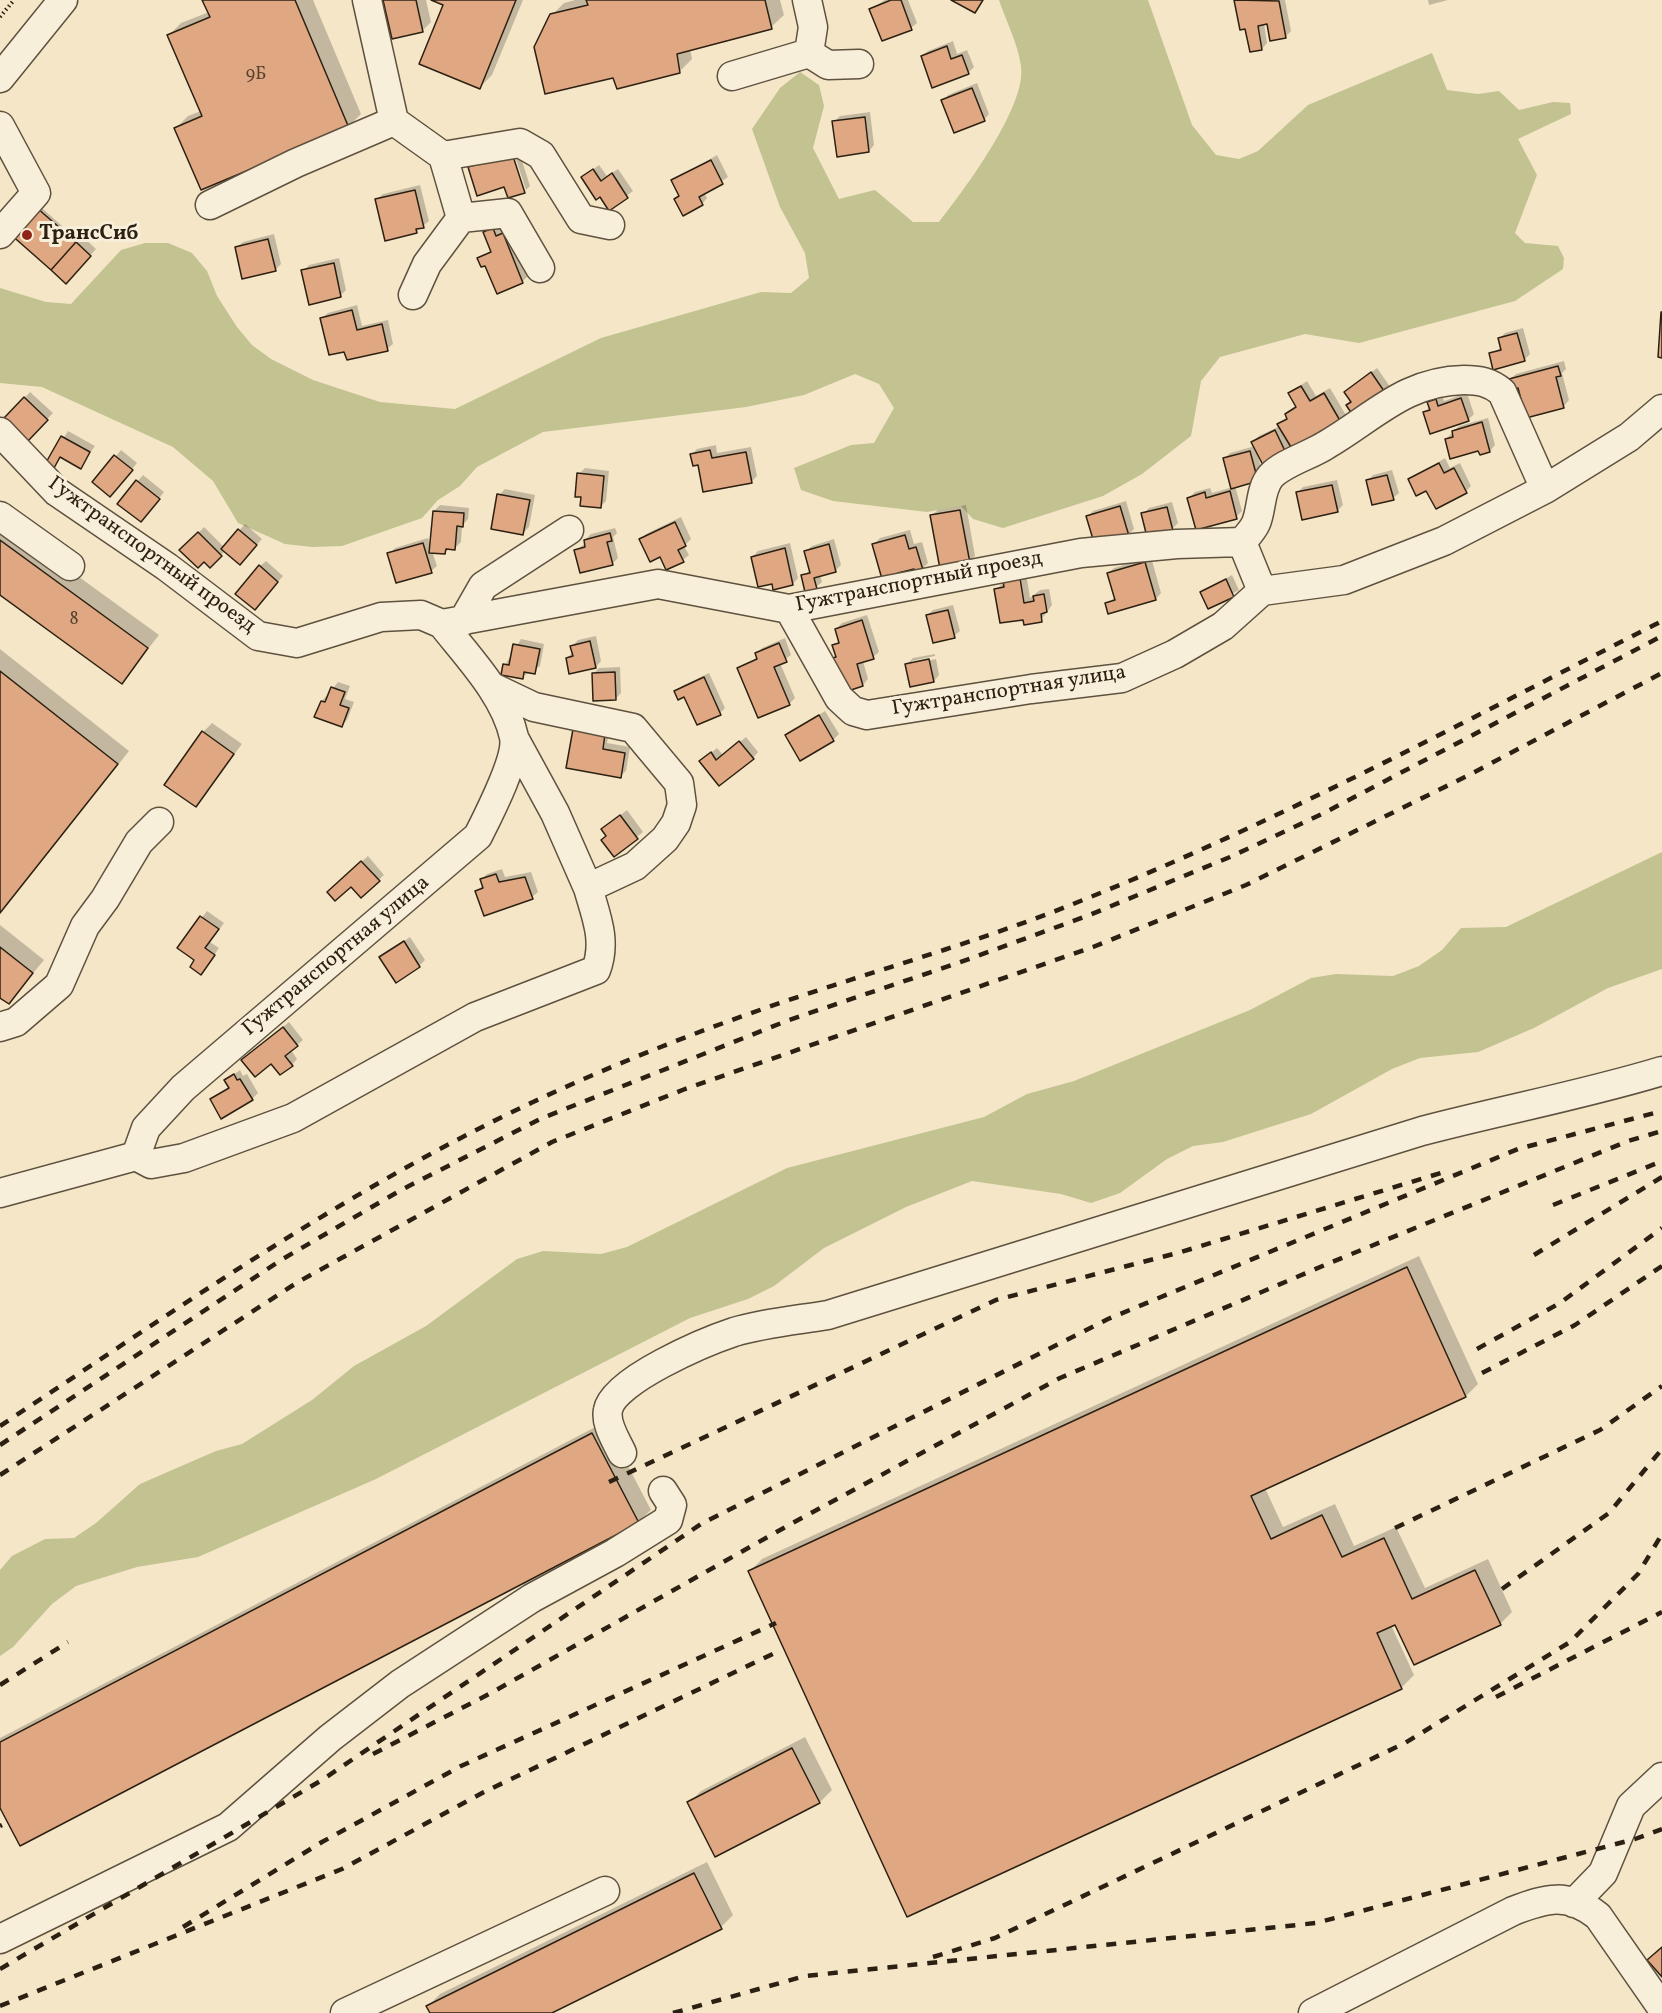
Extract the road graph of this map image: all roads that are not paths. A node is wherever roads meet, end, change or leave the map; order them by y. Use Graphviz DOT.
graph roads {
  1 [pos="63,0"];
  2 [pos="367,0"];
  3 [pos="807,0"];
  4 [pos="809,53"];
  5 [pos="859,64"];
  6 [pos="732,76"];
  7 [pos="0,78"];
  8 [pos="394,121"];
  9 [pos="0,126"];
  10 [pos="443,156"];
  11 [pos="210,205"];
  12 [pos="461,218"];
  13 [pos="610,225"];
  14 [pos="0,234"];
  15 [pos="540,268"];
  16 [pos="413,296"];
  17 [pos="1662,409"];
  18 [pos="0,432"];
  19 [pos="1545,489"];
  20 [pos="0,516"];
  21 [pos="569,530"];
  22 [pos="1242,542"];
  23 [pos="70,566"];
  24 [pos="1262,591"];
  25 [pos="789,609"];
  26 [pos="453,623"];
  27 [pos="492,687"];
  28 [pos="514,738"];
  29 [pos="159,822"];
  30 [pos="588,888"];
  31 [pos="0,1027"];
  32 [pos="1662,1071"];
  33 [pos="135,1156"];
  34 [pos="0,1193"];
  35 [pos="622,1453"];
  36 [pos="663,1491"];
  37 [pos="1662,1777"];
  38 [pos="604,1891"];
  39 [pos="1574,1903"];
  40 [pos="0,1939"];
  41 [pos="1662,2008"];
  42 [pos="345,2013"];
  43 [pos="1313,2013"];
  1 -- 7 [label="street"];
  2 -- 8 [label="street"];
  3 -- 4 [label="street"];
  4 -- 5 [label="street"];
  4 -- 6 [label="street"];
  8 -- 10 [label="street"];
  8 -- 11 [label="street"];
  9 -- 14 [label="street"];
  10 -- 12 [label="street"];
  10 -- 13 [label="street"];
  12 -- 15 [label="street"];
  12 -- 16 [label="street"];
  17 -- 19 [label="street"];
  18 -- 26 [label="street, Гужтранспортный проезд"];
  19 -- 22 [label="street"];
  19 -- 24 [label="street"];
  20 -- 23 [label="street"];
  21 -- 26 [label="street"];
  22 -- 24 [label="street"];
  22 -- 25 [label="street, Гужтранспортный проезд"];
  24 -- 25 [label="street, Гужтранспортная улица"];
  25 -- 26 [label="street, Гужтранспортный проезд"];
  26 -- 27 [label="street"];
  27 -- 28 [label="street"];
  27 -- 30 [label="street"];
  28 -- 30 [label="street"];
  28 -- 33 [label="street, Гужтранспортная улица"];
  29 -- 31 [label="street"];
  30 -- 33 [label="street"];
  32 -- 35 [label="street"];
  33 -- 34 [label="street"];
  36 -- 40 [label="street"];
  37 -- 39 [label="street"];
  38 -- 42 [label="street"];
  39 -- 41 [label="street"];
  39 -- 43 [label="street"];
}
